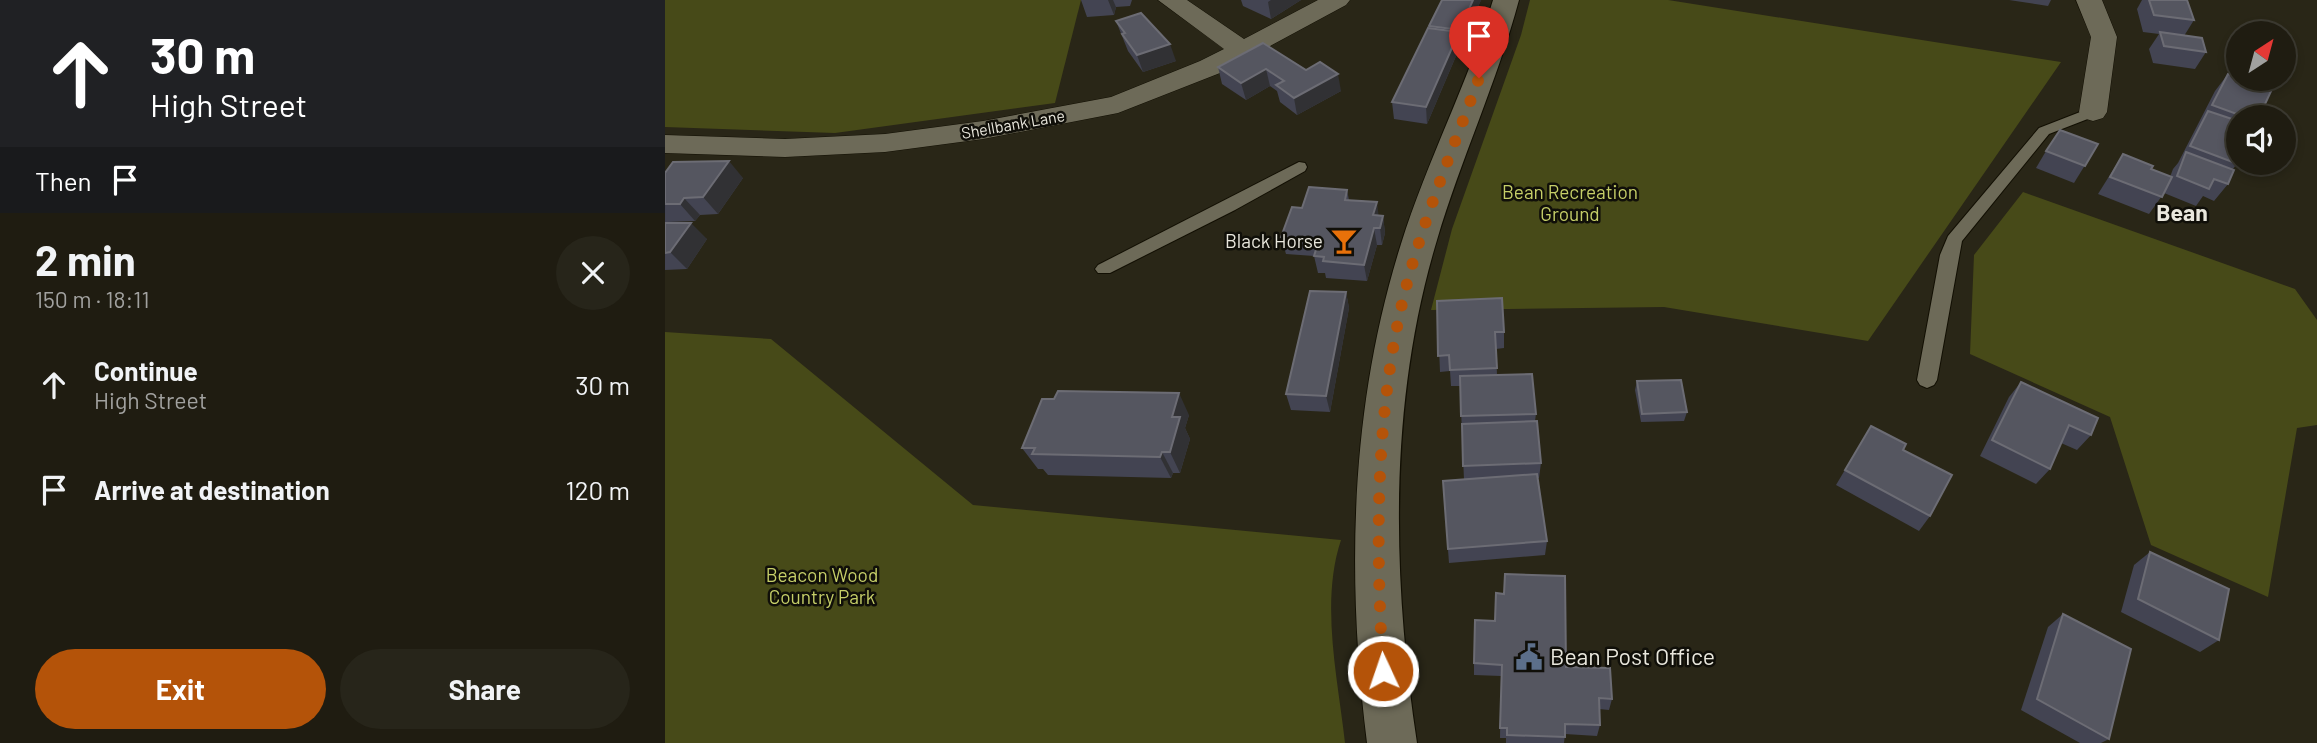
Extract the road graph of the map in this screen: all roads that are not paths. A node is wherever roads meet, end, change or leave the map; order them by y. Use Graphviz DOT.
graph roads {
  1 [pos="1171,0"];
  2 [pos="1337,0"];
  3 [pos="1506,0"];
  4 [pos="2089,0"];
  5 [pos="1245,50"];
  6 [pos="2093,112"];
  7 [pos="665,144"];
  8 [pos="1299,167"];
  9 [pos="1104,269"];
  10 [pos="1927,380"];
  11 [pos="1392,743"];
  1 -- 5 [label="street"];
  2 -- 5 [label="street, Shellbank Lane"];
  3 -- 11 [label="main road"];
  4 -- 6 [label="street"];
  5 -- 7 [label="street, Shellbank Lane"];
  6 -- 10 [label="lane"];
  8 -- 9 [label="lane"];
}
